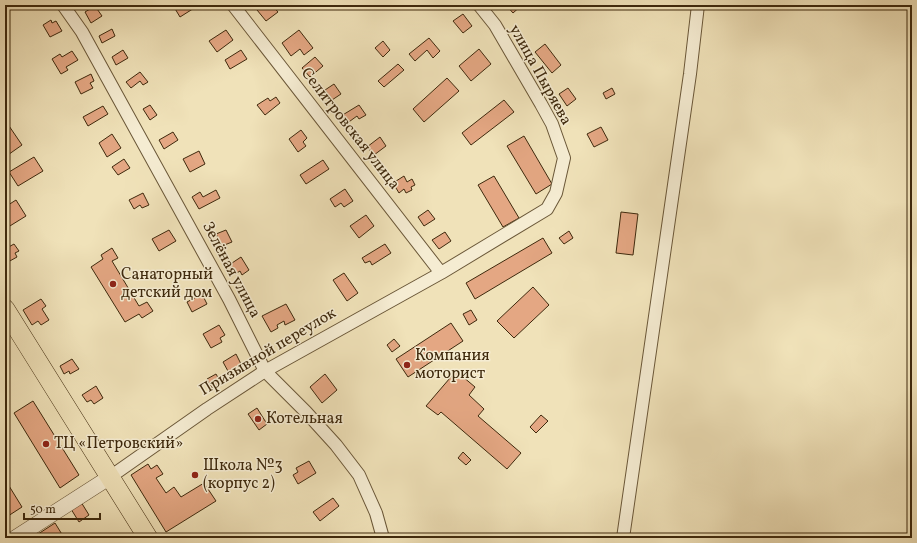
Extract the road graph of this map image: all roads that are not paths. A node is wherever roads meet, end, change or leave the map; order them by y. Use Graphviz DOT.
graph roads {
  1 [pos="64,5"];
  2 [pos="233,5"];
  3 [pos="479,5"];
  4 [pos="698,5"];
  5 [pos="547,209"];
  6 [pos="441,273"];
  7 [pos="5,309"];
  8 [pos="265,371"];
  9 [pos="110,477"];
  10 [pos="15,538"];
  11 [pos="148,538"];
  12 [pos="383,538"];
  13 [pos="624,538"];
  1 -- 8 [label="street, Зелёная улица"];
  2 -- 6 [label="street, Селитровская улица"];
  3 -- 5 [label="street, улица Пыряева"];
  4 -- 13 [label="street"];
  5 -- 6 [label="street, Призывной переулок"];
  6 -- 8 [label="street, Призывной переулок"];
  7 -- 9 [label="main road"];
  8 -- 9 [label="street, Призывной переулок"];
  8 -- 12 [label="street, Зелёная улица"];
  9 -- 10 [label="street, Призывной переулок"];
  9 -- 11 [label="main road"];
}
